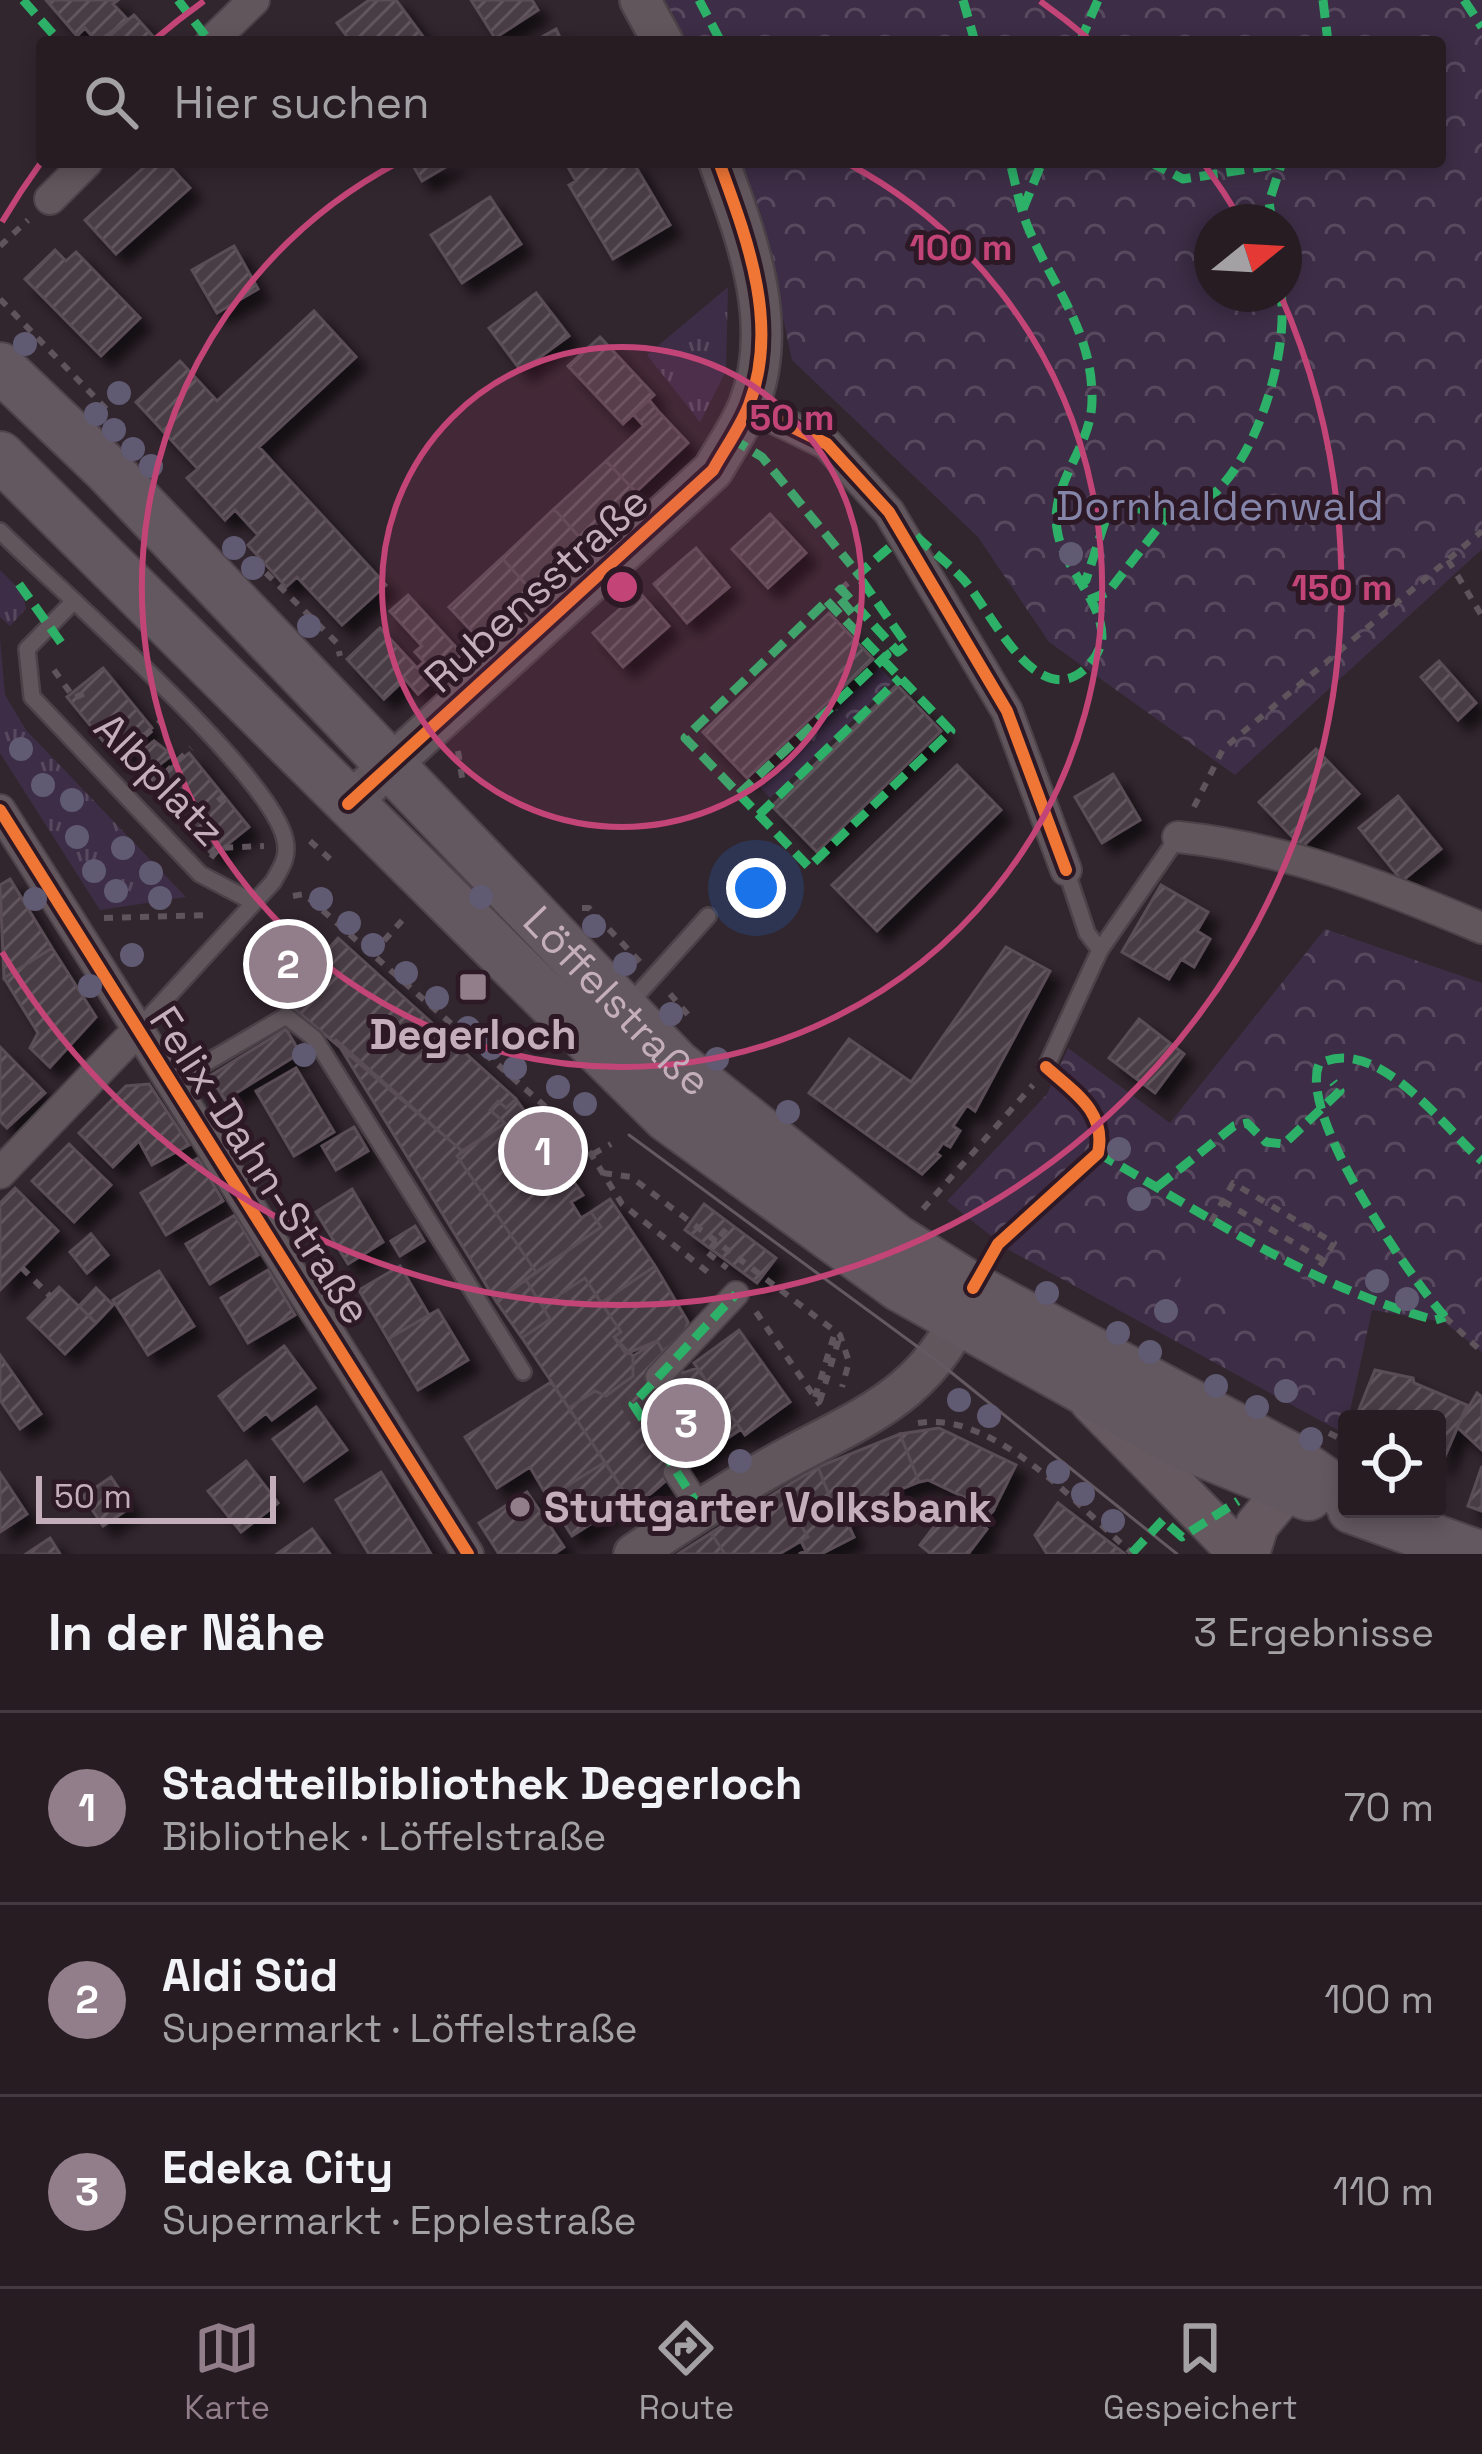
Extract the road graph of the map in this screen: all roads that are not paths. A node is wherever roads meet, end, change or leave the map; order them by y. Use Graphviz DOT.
graph roads {
  1 [pos="254,0"];
  2 [pos="640,0"];
  3 [pos="217,36"];
  4 [pos="660,36"];
  5 [pos="81,168"];
  6 [pos="721,168"];
  7 [pos="50,199"];
  8 [pos="0,367"];
  9 [pos="748,406"];
  10 [pos="0,456"];
  11 [pos="0,531"];
  12 [pos="74,601"];
  13 [pos="391,764"];
  14 [pos="348,804"];
  15 [pos="0,810"];
  16 [pos="1178,837"];
  17 [pos="1066,870"];
  18 [pos="253,902"];
  19 [pos="708,916"];
  20 [pos="1482,928"];
  21 [pos="1100,950"];
  22 [pos="623,1011"];
  23 [pos="136,1031"];
  24 [pos="1046,1067"];
  25 [pos="170,1084"];
  26 [pos="0,1173"];
  27 [pos="737,1285"];
  28 [pos="966,1305"];
  29 [pos="523,1372"];
  30 [pos="658,1377"];
  31 [pos="1150,1383"];
  32 [pos="1082,1391"];
  33 [pos="1181,1444"];
  34 [pos="676,1472"];
  35 [pos="1288,1489"];
  36 [pos="1338,1494"];
  37 [pos="1338,1503"];
  38 [pos="701,1510"];
  39 [pos="1383,1518"];
  40 [pos="1212,1519"];
  41 [pos="468,1554"];
  42 [pos="634,1554"];
  43 [pos="1244,1554"];
  44 [pos="1476,1554"];
  1 -- 3 [label="street"];
  2 -- 4 [label="street"];
  5 -- 7 [label="street"];
  6 -- 9 [label="street, Rubensstraße"];
  8 -- 13 [label="main road, Löffelstraße"];
  9 -- 13 [label="street, Rubensstraße"];
  9 -- 17 [label="street"];
  10 -- 14 [label="main road, Löffelstraße"];
  11 -- 12 [label="lane, Albplatz"];
  12 -- 18 [label="lane, Albplatz"];
  12 -- 18 [label="lane, Albplatz"];
  13 -- 14 [label="street, Rubensstraße"];
  13 -- 22 [label="main road, Löffelstraße"];
  14 -- 28 [label="main road, Löffelstraße"];
  15 -- 23 [label="street, Felix-Dahn-Straße"];
  16 -- 20 [label="street"];
  16 -- 21 [label="lane"];
  17 -- 21 [label="lane"];
  18 -- 23 [label="lane"];
  19 -- 22 [label="lane"];
  21 -- 24 [label="lane"];
  22 -- 28 [label="main road, Löffelstraße"];
  23 -- 25 [label="street, Felix-Dahn-Straße"];
  23 -- 26 [label="street"];
  25 -- 29 [label="lane"];
  25 -- 41 [label="street, Felix-Dahn-Straße"];
  27 -- 30 [label="street"];
  28 -- 31 [label="main road, Löffelstraße"];
  28 -- 32 [label="main road, Löffelstraße"];
  28 -- 38 [label="street"];
  31 -- 33 [label="main road"];
  31 -- 36 [label="main road, Löffelstraße"];
  32 -- 33 [label="main road, Löffelstraße"];
  32 -- 40 [label="main road"];
  33 -- 35 [label="main road, Löffelstraße"];
  33 -- 40 [label="main road"];
  34 -- 38 [label="street"];
  35 -- 37 [label="main road, Löffelstraße"];
  35 -- 43 [label="main road"];
  38 -- 42 [label="street"];
  39 -- 44 [label="main road"];
  40 -- 43 [label="main road"];
}
